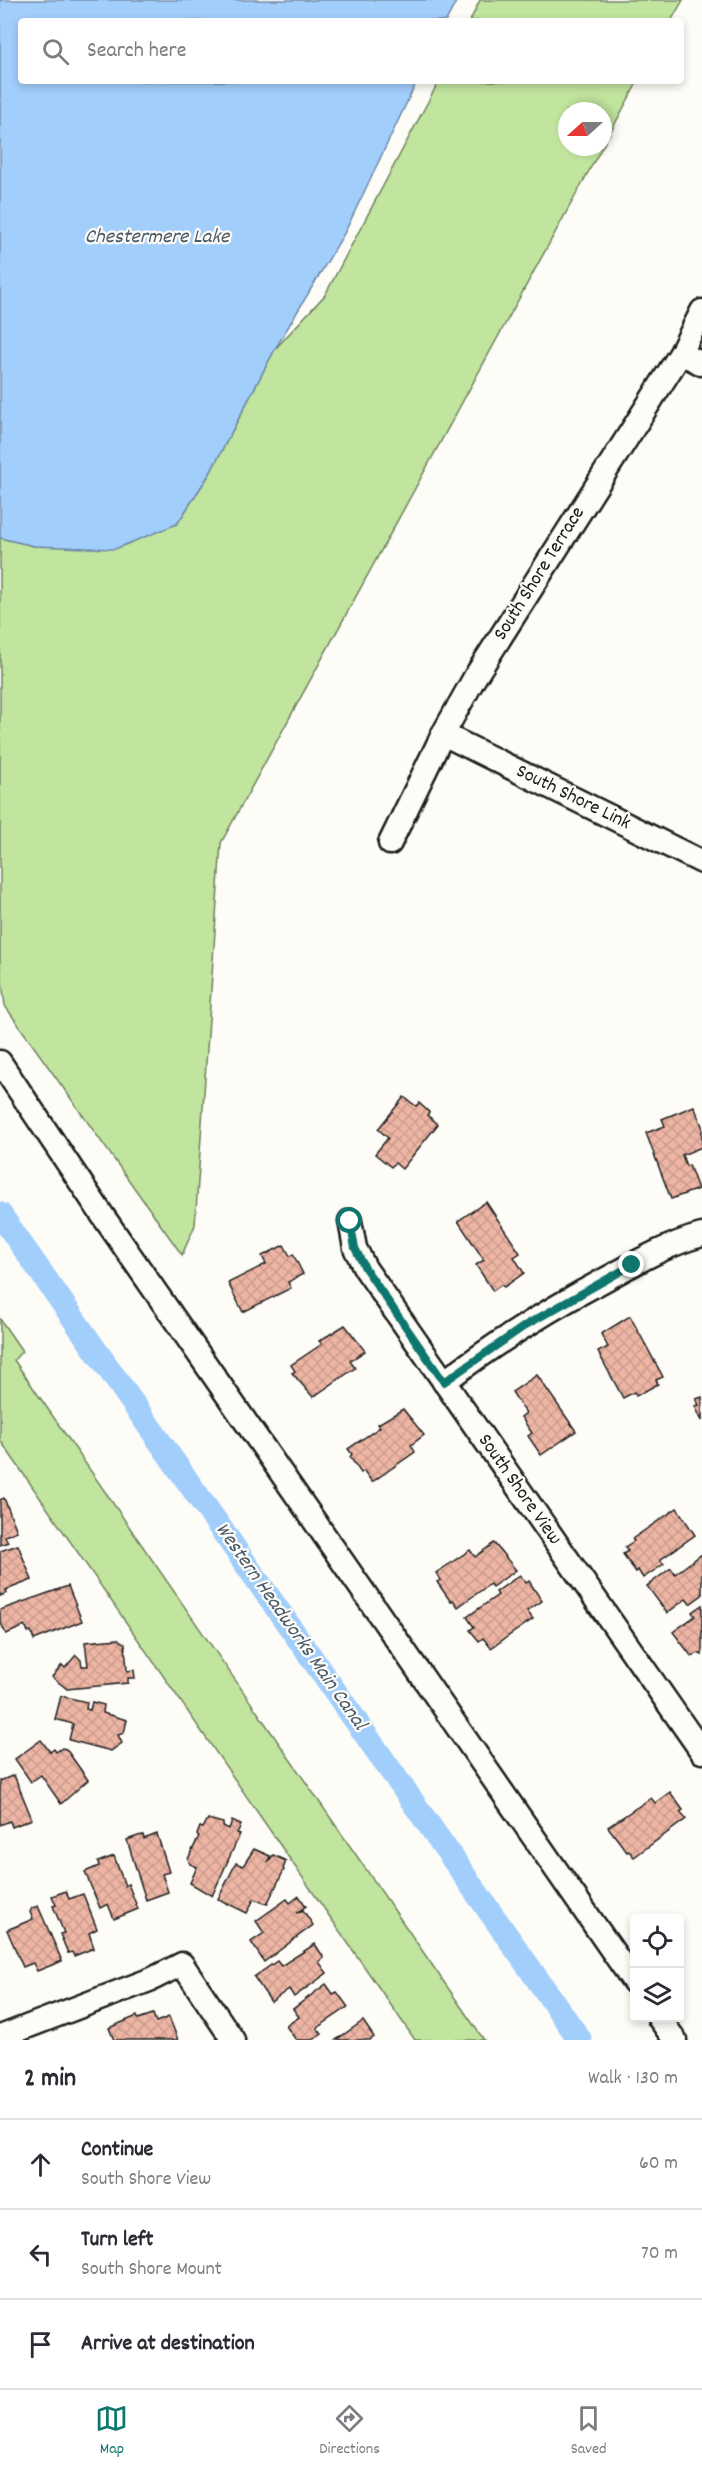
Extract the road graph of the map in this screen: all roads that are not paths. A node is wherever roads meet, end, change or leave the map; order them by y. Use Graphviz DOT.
graph roads {
  1 [pos="702,311"];
  2 [pos="681,353"];
  3 [pos="702,364"];
  4 [pos="443,734"];
  5 [pos="390,843"];
  6 [pos="702,862"];
  7 [pos="0,1062"];
  8 [pos="350,1221"];
  9 [pos="702,1235"];
  10 [pos="444,1382"];
  11 [pos="702,1752"];
  12 [pos="630,1976"];
  13 [pos="662,2022"];
  14 [pos="0,2037"];
  15 [pos="233,2040"];
  16 [pos="675,2040"];
  1 -- 2 [label="street, South Shore Terrace"];
  2 -- 3 [label="street"];
  2 -- 4 [label="street, South Shore Terrace"];
  4 -- 5 [label="street, South Shore Terrace"];
  4 -- 6 [label="street, South Shore Link"];
  7 -- 12 [label="street"];
  8 -- 10 [label="street, South Shore View"];
  9 -- 10 [label="street"];
  10 -- 11 [label="street, South Shore View"];
  13 -- 16 [label="street"];
  14 -- 15 [label="street"];
}
